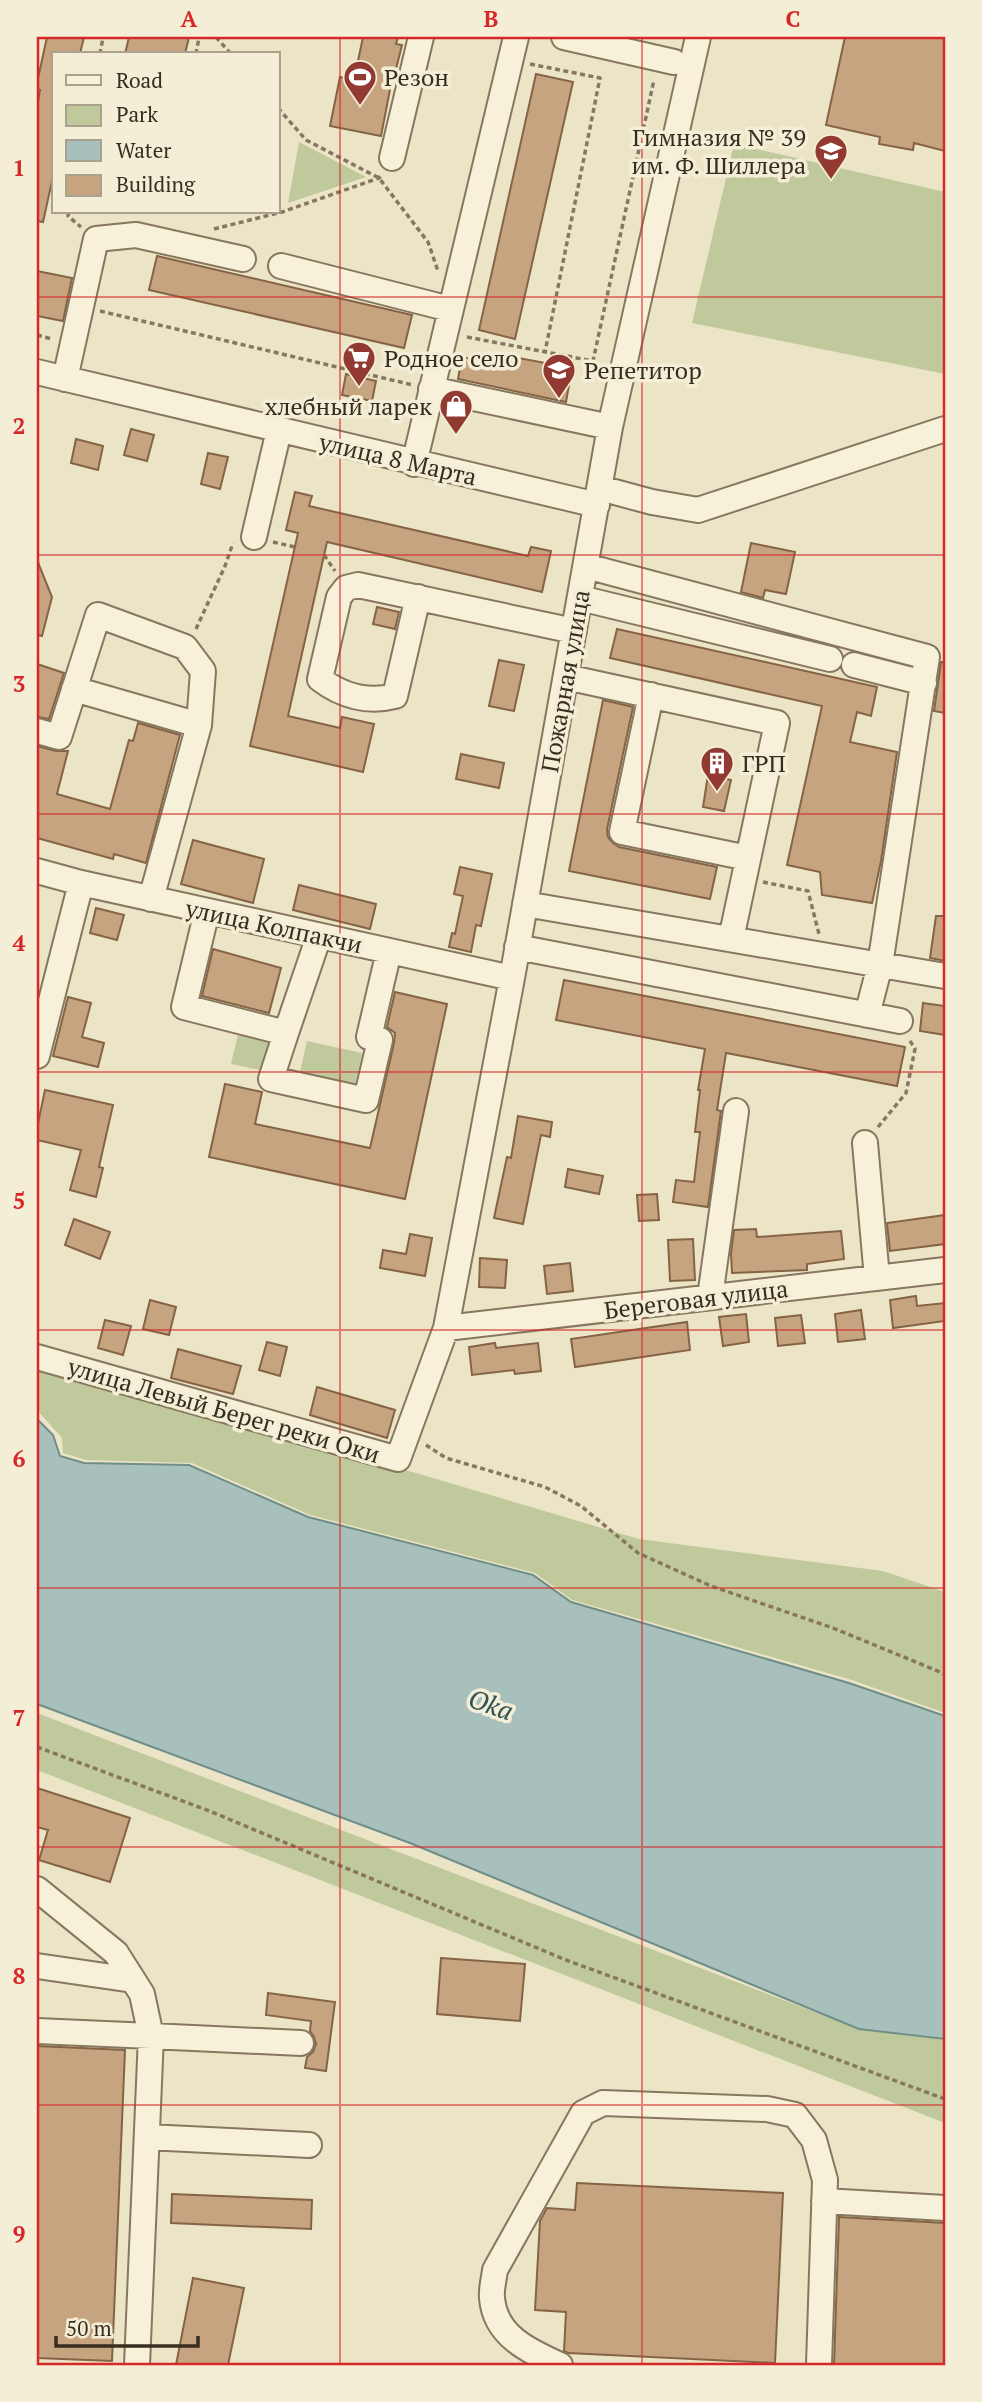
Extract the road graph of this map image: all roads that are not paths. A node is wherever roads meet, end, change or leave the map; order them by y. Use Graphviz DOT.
graph roads {
  1 [pos="421,37"];
  2 [pos="568,37"];
  3 [pos="640,37"];
  4 [pos="698,37"];
  5 [pos="513,48"];
  6 [pos="675,62"];
  7 [pos="386,168"];
  8 [pos="243,259"];
  9 [pos="281,266"];
  10 [pos="450,309"];
  11 [pos="37,372"];
  12 [pos="65,379"];
  13 [pos="431,389"];
  14 [pos="610,427"];
  15 [pos="945,429"];
  16 [pos="279,430"];
  17 [pos="414,464"];
  18 [pos="598,497"];
  19 [pos="254,537"];
  20 [pos="586,566"];
  21 [pos="418,597"];
  22 [pos="580,598"];
  23 [pos="799,623"];
  24 [pos="574,631"];
  25 [pos="792,649"];
  26 [pos="830,659"];
  27 [pos="854,665"];
  28 [pos="566,677"];
  29 [pos="923,683"];
  30 [pos="74,689"];
  31 [pos="651,695"];
  32 [pos="199,725"];
  33 [pos="37,731"];
  34 [pos="746,868"];
  35 [pos="37,871"];
  36 [pos="81,883"];
  37 [pos="151,899"];
  38 [pos="525,904"];
  39 [pos="207,911"];
  40 [pos="319,936"];
  41 [pos="732,939"];
  42 [pos="517,947"];
  43 [pos="389,951"];
  44 [pos="880,965"];
  45 [pos="945,976"];
  46 [pos="512,978"];
  47 [pos="867,1015"];
  48 [pos="901,1021"];
  49 [pos="286,1033"];
  50 [pos="38,1050"];
  51 [pos="736,1111"];
  52 [pos="865,1143"];
  53 [pos="945,1270"];
  54 [pos="877,1278"];
  55 [pos="710,1297"];
  56 [pos="446,1328"];
  57 [pos="37,1357"];
  58 [pos="37,1889"];
  59 [pos="37,1966"];
  60 [pos="133,1980"];
  61 [pos="37,2031"];
  62 [pos="151,2036"];
  63 [pos="301,2043"];
  64 [pos="147,2137"];
  65 [pos="309,2145"];
  66 [pos="824,2201"];
  67 [pos="945,2208"];
  68 [pos="137,2365"];
  69 [pos="560,2365"];
  70 [pos="819,2365"];
  1 -- 7 [label="street"];
  2 -- 6 [label="street"];
  3 -- 6 [label="street"];
  4 -- 6 [label="street, Пожарная улица"];
  5 -- 10 [label="street"];
  6 -- 14 [label="street, Пожарная улица"];
  8 -- 12 [label="street"];
  9 -- 10 [label="street"];
  10 -- 13 [label="street"];
  11 -- 12 [label="street, улица 8 Марта"];
  12 -- 16 [label="street, улица 8 Марта"];
  13 -- 14 [label="street"];
  13 -- 17 [label="street"];
  14 -- 18 [label="street, Пожарная улица"];
  15 -- 18 [label="street, улица 8 Марта"];
  16 -- 17 [label="street, улица 8 Марта"];
  16 -- 19 [label="street"];
  17 -- 18 [label="street, улица 8 Марта"];
  18 -- 20 [label="street, Пожарная улица"];
  20 -- 22 [label="street, Пожарная улица"];
  20 -- 23 [label="street"];
  21 -- 21 [label="street"];
  21 -- 24 [label="street"];
  22 -- 24 [label="street, Пожарная улица"];
  22 -- 25 [label="street"];
  23 -- 25 [label="street"];
  23 -- 29 [label="street"];
  24 -- 28 [label="street, Пожарная улица"];
  25 -- 26 [label="street"];
  27 -- 29 [label="street"];
  28 -- 31 [label="street"];
  28 -- 38 [label="street, Пожарная улица"];
  29 -- 44 [label="street"];
  30 -- 32 [label="street"];
  30 -- 32 [label="street"];
  30 -- 33 [label="street"];
  31 -- 34 [label="street"];
  31 -- 34 [label="street"];
  32 -- 37 [label="street"];
  34 -- 41 [label="street"];
  35 -- 36 [label="street, улица Колпакчи"];
  36 -- 37 [label="street, улица Колпакчи"];
  36 -- 50 [label="street"];
  37 -- 39 [label="street, улица Колпакчи"];
  38 -- 41 [label="street"];
  38 -- 42 [label="street, Пожарная улица"];
  39 -- 40 [label="street, улица Колпакчи"];
  39 -- 49 [label="street"];
  40 -- 43 [label="street, улица Колпакчи"];
  40 -- 49 [label="street"];
  41 -- 44 [label="street"];
  42 -- 46 [label="street, Пожарная улица"];
  42 -- 47 [label="street"];
  43 -- 46 [label="street, улица Колпакчи"];
  43 -- 49 [label="street"];
  44 -- 45 [label="street"];
  44 -- 47 [label="street"];
  46 -- 56 [label="street, Пожарная улица"];
  47 -- 48 [label="street"];
  51 -- 55 [label="street"];
  52 -- 54 [label="street"];
  53 -- 54 [label="street, Береговая улица"];
  54 -- 55 [label="street, Береговая улица"];
  55 -- 56 [label="street, Береговая улица"];
  56 -- 57 [label="street, улица Левый Берег реки Оки"];
  58 -- 60 [label="street"];
  59 -- 60 [label="street"];
  60 -- 62 [label="street"];
  61 -- 62 [label="street"];
  62 -- 63 [label="street"];
  62 -- 64 [label="street"];
  64 -- 65 [label="street"];
  64 -- 68 [label="street"];
  66 -- 67 [label="street"];
  66 -- 69 [label="street"];
  66 -- 70 [label="street"];
}
